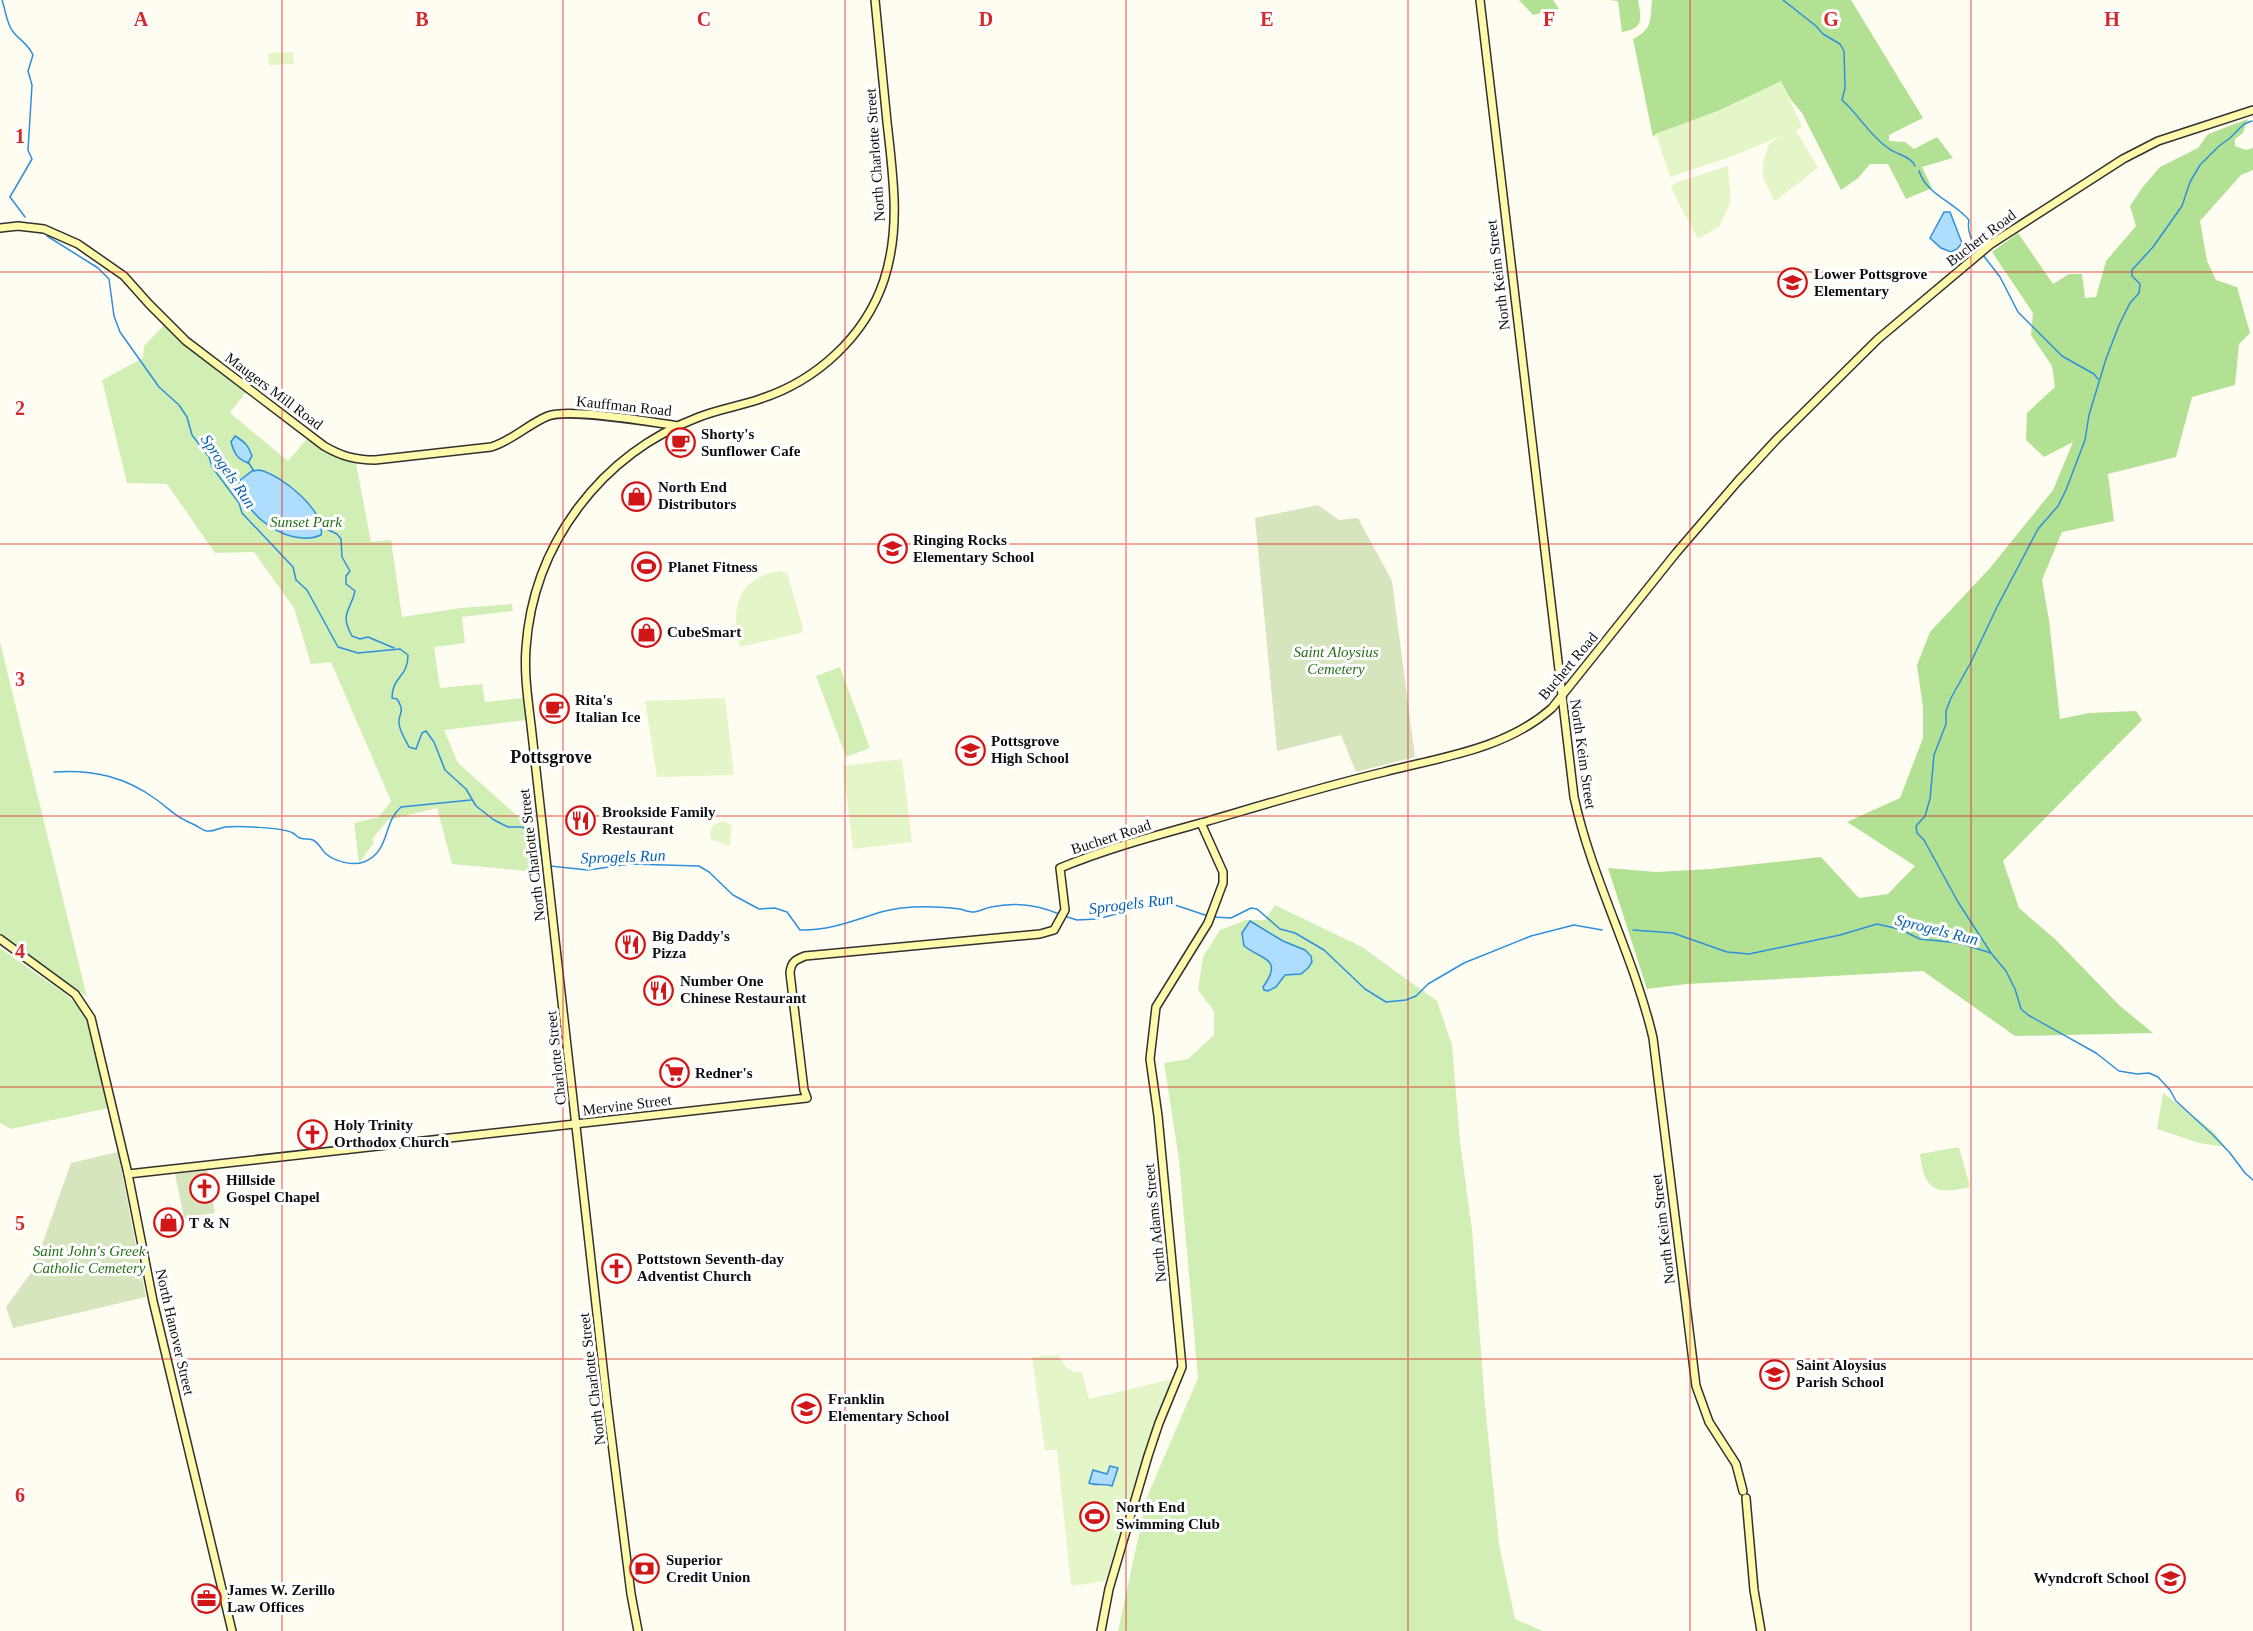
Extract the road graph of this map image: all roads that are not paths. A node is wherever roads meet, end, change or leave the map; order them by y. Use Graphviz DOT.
graph roads {
  1 [pos="874,0"];
  2 [pos="1480,0"];
  3 [pos="2253,110"];
  4 [pos="0,228"];
  5 [pos="567,414"];
  6 [pos="678,426"];
  7 [pos="1561,697"];
  8 [pos="1201,823"];
  9 [pos="0,939"];
  10 [pos="562,989"];
  11 [pos="807,1098"];
  12 [pos="576,1124"];
  13 [pos="128,1174"];
  14 [pos="231,1631"];
  15 [pos="638,1631"];
  16 [pos="1101,1631"];
  17 [pos="1761,1631"];
  1 -- 6 [label="street, North Charlotte Street"];
  2 -- 7 [label="street, North Keim Street"];
  3 -- 7 [label="street, Buchert Road"];
  4 -- 5 [label="street, Maugers Mill Road"];
  5 -- 6 [label="street, Kauffman Road"];
  6 -- 10 [label="street, North Charlotte Street"];
  7 -- 8 [label="street, Buchert Road"];
  7 -- 17 [label="street, North Keim Street"];
  8 -- 11 [label="street, Buchert Road"];
  8 -- 16 [label="street, North Adams Street"];
  9 -- 13 [label="street, North Hanover Street"];
  10 -- 12 [label="street, Charlotte Street"];
  11 -- 12 [label="street, Mervine Street"];
  12 -- 13 [label="street, Mervine Street"];
  12 -- 15 [label="street, North Charlotte Street"];
  13 -- 14 [label="street, North Hanover Street"];
}
